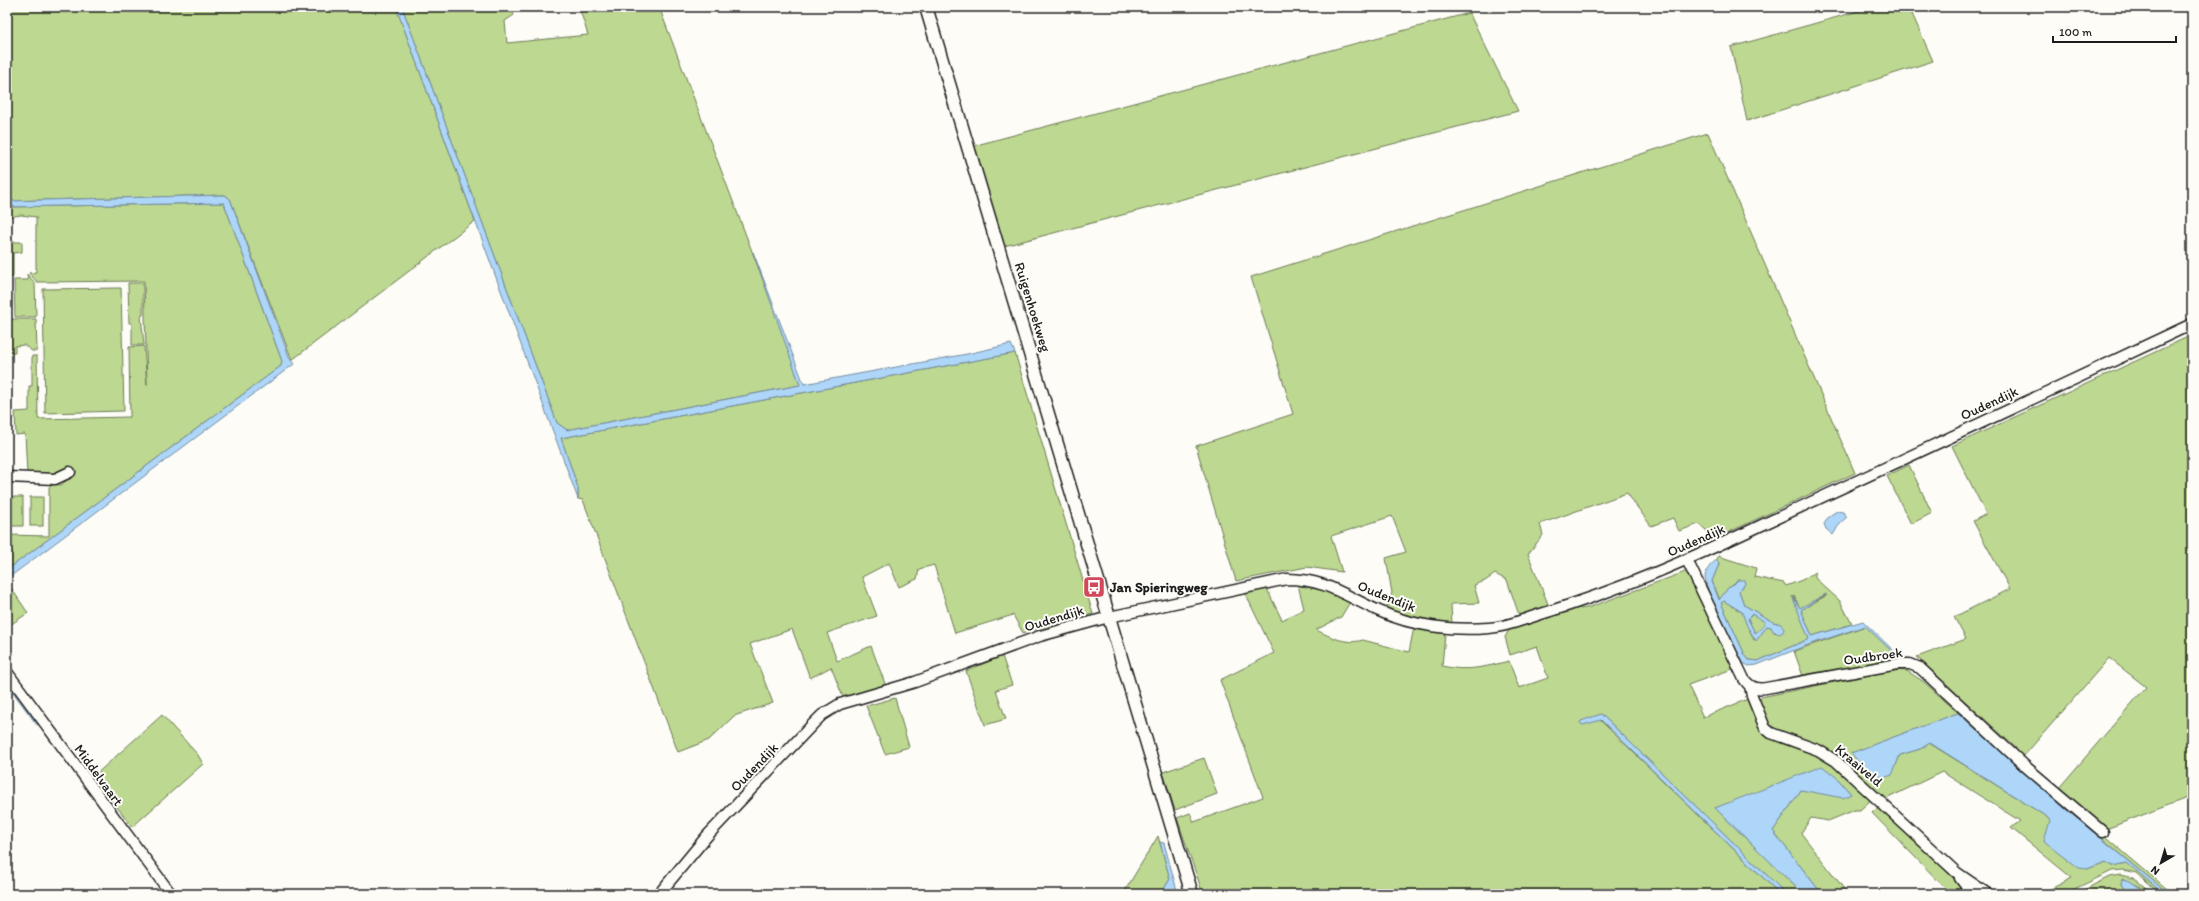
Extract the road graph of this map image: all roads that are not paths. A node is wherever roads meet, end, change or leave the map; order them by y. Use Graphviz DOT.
graph roads {
  1 [pos="926,7"];
  2 [pos="2192,324"];
  3 [pos="70,472"];
  4 [pos="7,477"];
  5 [pos="1687,560"];
  6 [pos="1109,617"];
  7 [pos="7,672"];
  8 [pos="1750,686"];
  9 [pos="2103,832"];
  10 [pos="1956,872"];
  11 [pos="171,894"];
  12 [pos="660,894"];
  13 [pos="1192,894"];
  14 [pos="1972,894"];
  15 [pos="1988,894"];
  1 -- 6 [label="street, Ruigenhoekweg"];
  2 -- 5 [label="street, Oudendijk"];
  3 -- 4 [label="street"];
  5 -- 6 [label="street, Oudendijk"];
  5 -- 8 [label="street"];
  6 -- 12 [label="street, Oudendijk"];
  6 -- 13 [label="street"];
  7 -- 11 [label="street, Middelvaart"];
  8 -- 9 [label="street, Oudbroek"];
  8 -- 10 [label="street, Kraaiveld"];
  10 -- 14 [label="street, Kraaiveld"];
  10 -- 15 [label="street, Kraaiveld"];
}
